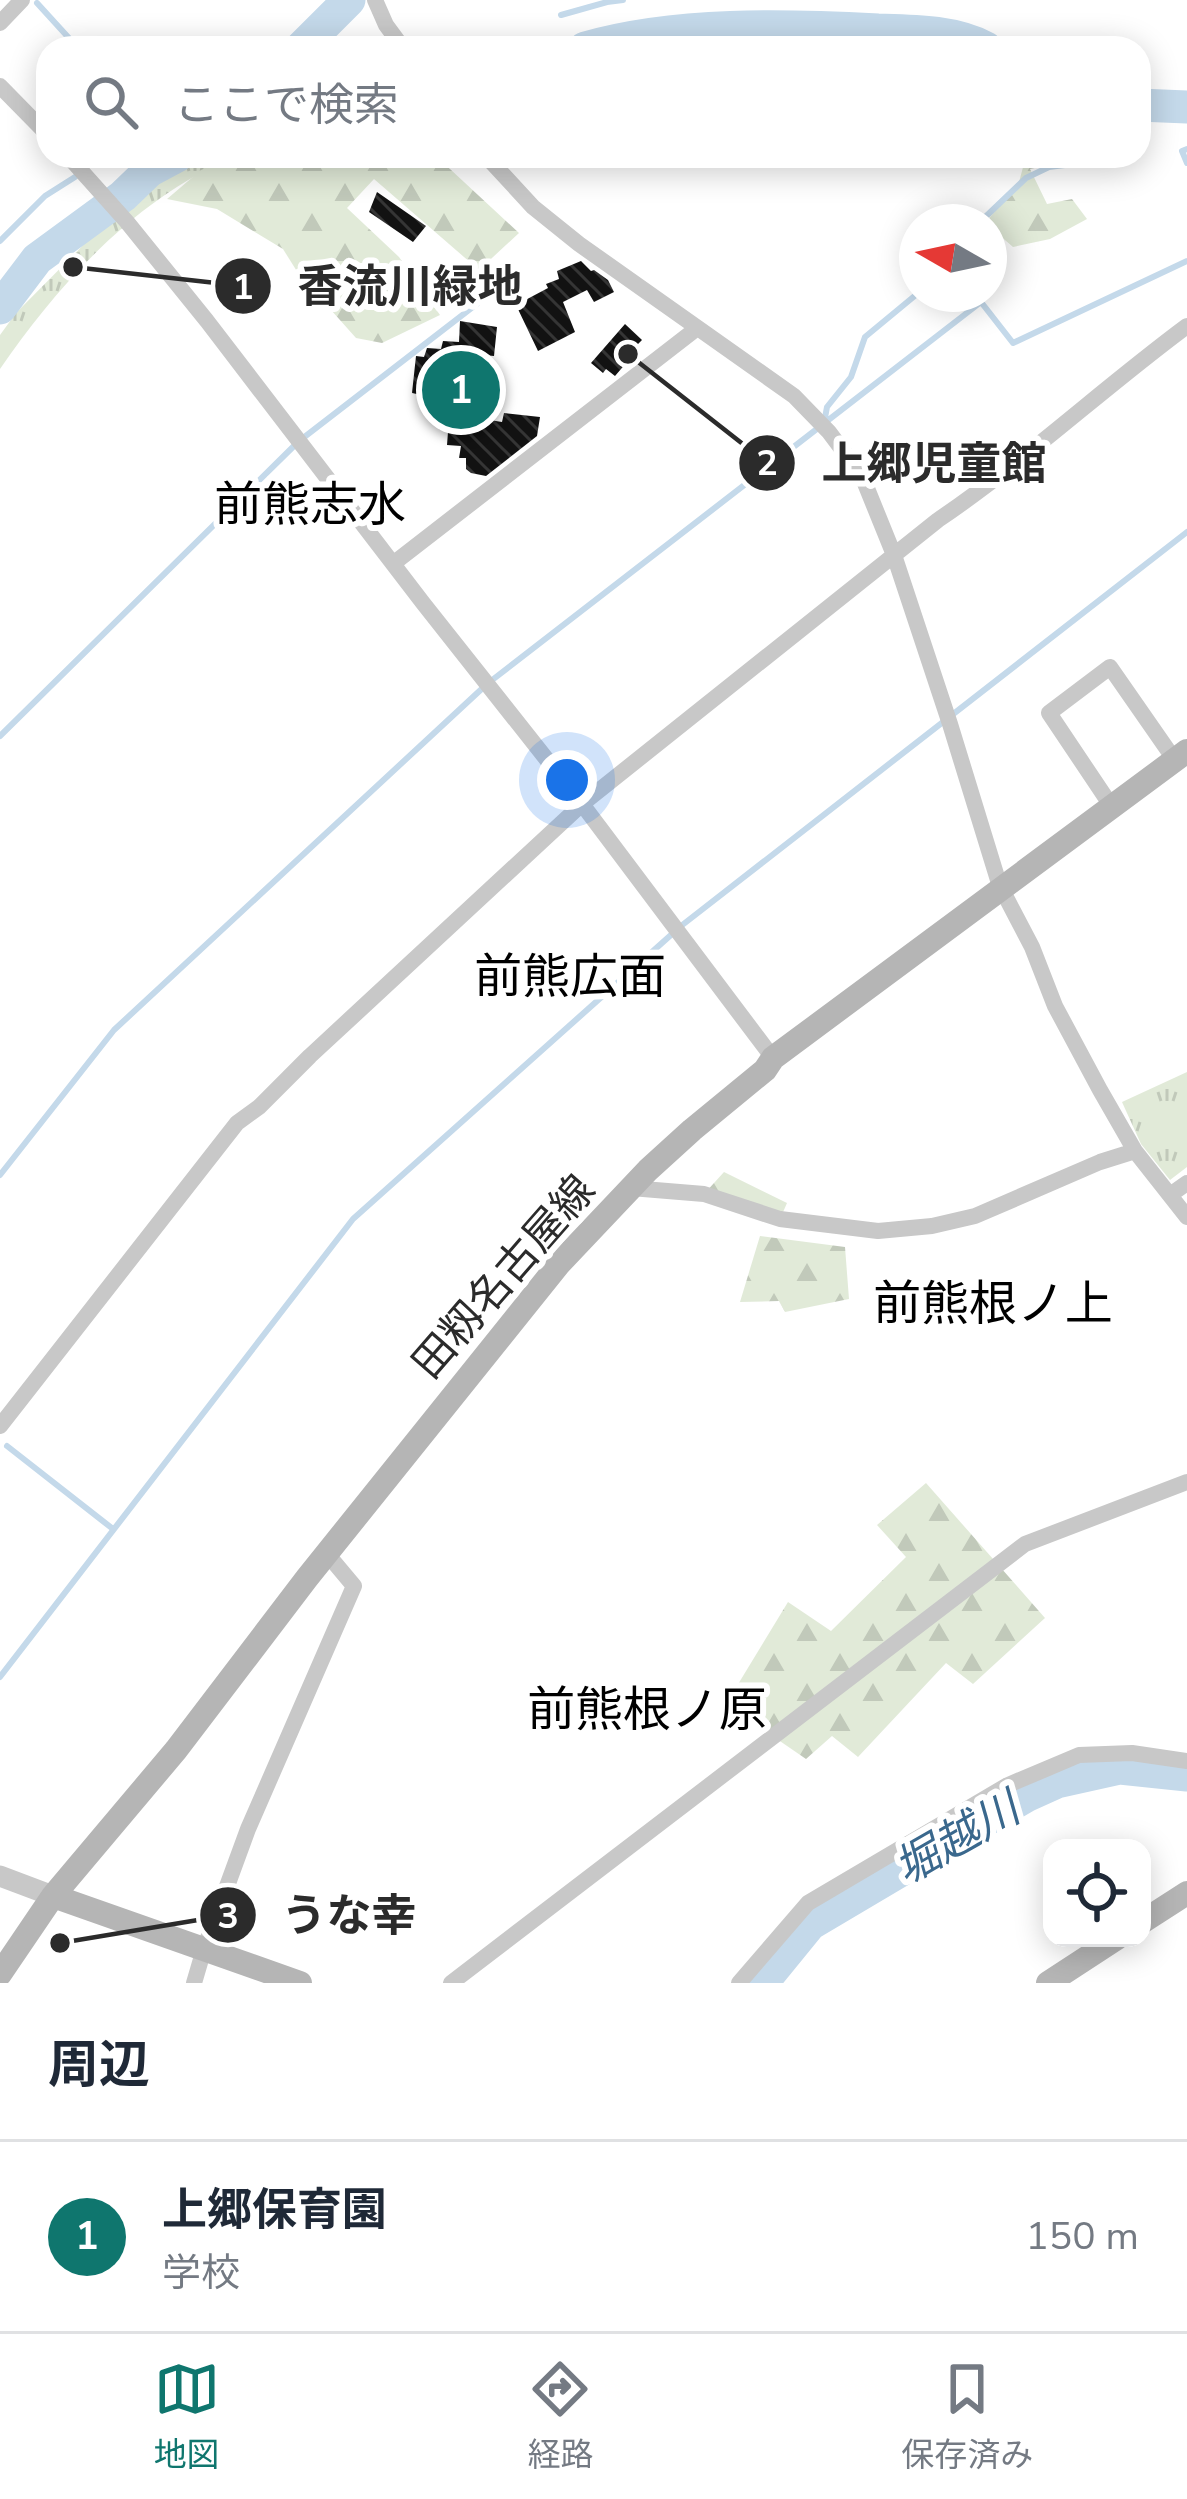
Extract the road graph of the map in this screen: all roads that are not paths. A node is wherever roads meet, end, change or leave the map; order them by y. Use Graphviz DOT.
graph roads {
  1 [pos="22,0"];
  2 [pos="375,0"];
  3 [pos="0,23"];
  4 [pos="394,36"];
  5 [pos="0,86"];
  6 [pos="36,123"];
  7 [pos="79,168"];
  8 [pos="497,168"];
  9 [pos="1187,326"];
  10 [pos="696,329"];
  11 [pos="894,555"];
  12 [pos="394,562"];
  13 [pos="1181,755"];
  14 [pos="582,804"];
  15 [pos="1112,807"];
  16 [pos="1001,890"];
  17 [pos="773,1058"];
  18 [pos="1135,1151"];
  19 [pos="1187,1183"];
  20 [pos="631,1188"];
  21 [pos="1169,1195"];
  22 [pos="1187,1217"];
  23 [pos="0,1426"];
  24 [pos="1187,1482"];
  25 [pos="328,1555"];
  26 [pos="1187,1761"];
  27 [pos="0,1876"];
  28 [pos="1187,1893"];
  29 [pos="53,1896"];
  30 [pos="1151,1916"];
  31 [pos="1103,1947"];
  32 [pos="204,1948"];
  33 [pos="0,1974"];
  34 [pos="194,1983"];
  35 [pos="300,1983"];
  36 [pos="451,1983"];
  37 [pos="739,1983"];
  38 [pos="1048,1983"];
  1 -- 3 [label="street"];
  2 -- 4 [label="street"];
  5 -- 6 [label="street"];
  7 -- 12 [label="street"];
  8 -- 10 [label="street"];
  9 -- 11 [label="street"];
  10 -- 11 [label="street"];
  10 -- 12 [label="street"];
  11 -- 14 [label="street"];
  11 -- 16 [label="street"];
  12 -- 14 [label="street"];
  13 -- 15 [label="main road, 田籾名古屋線"];
  13 -- 15 [label="street"];
  14 -- 17 [label="street"];
  14 -- 23 [label="street"];
  15 -- 16 [label="main road, 田籾名古屋線"];
  16 -- 17 [label="main road, 田籾名古屋線"];
  16 -- 18 [label="street"];
  17 -- 20 [label="main road, 田籾名古屋線"];
  18 -- 20 [label="street"];
  18 -- 21 [label="street"];
  19 -- 21 [label="street"];
  20 -- 25 [label="main road, 田籾名古屋線"];
  21 -- 22 [label="street"];
  24 -- 36 [label="street"];
  25 -- 29 [label="main road, 田籾名古屋線"];
  25 -- 32 [label="street"];
  26 -- 37 [label="street"];
  27 -- 29 [label="street"];
  28 -- 30 [label="main road"];
  29 -- 32 [label="main road"];
  29 -- 33 [label="main road, 田籾名古屋線"];
  31 -- 38 [label="main road"];
  32 -- 34 [label="street"];
  32 -- 35 [label="main road"];
}
